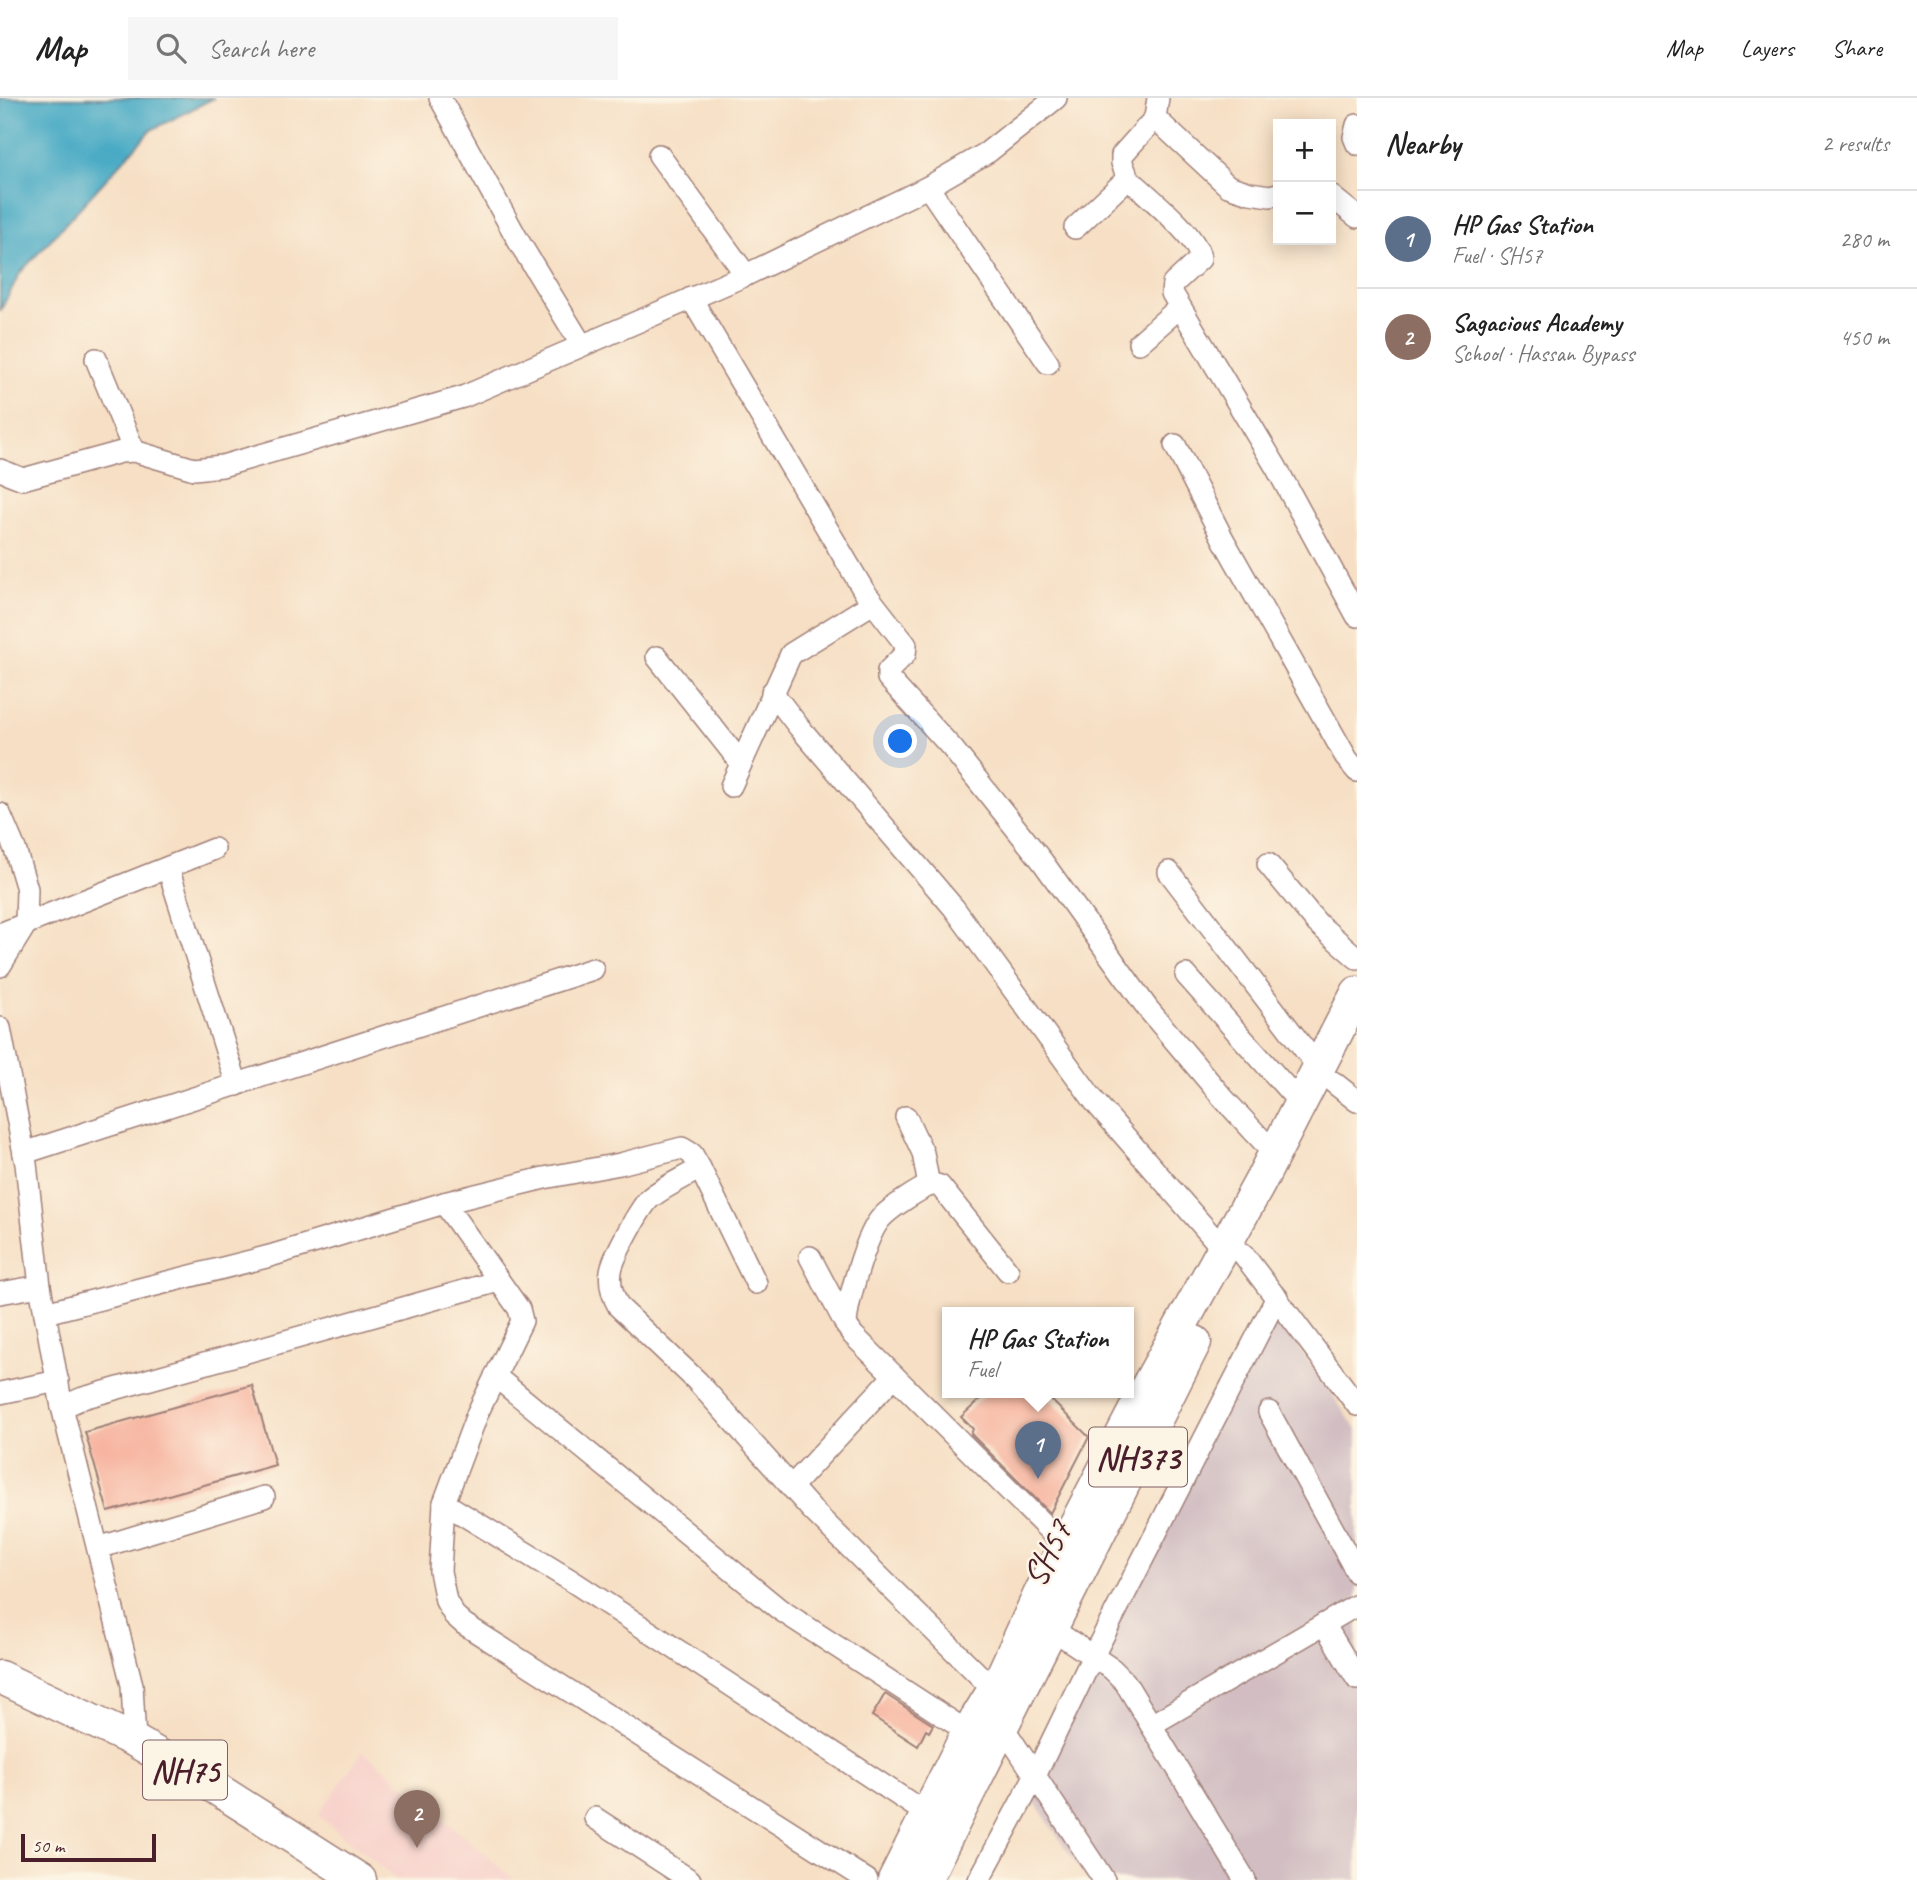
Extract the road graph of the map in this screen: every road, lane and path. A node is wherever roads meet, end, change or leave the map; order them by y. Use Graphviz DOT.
graph roads {
  1 [pos="439,98"];
  2 [pos="1056,98"];
  3 [pos="1157,108"];
  4 [pos="1357,125"];
  5 [pos="1357,144"];
  6 [pos="659,155"];
  7 [pos="1128,178"];
  8 [pos="928,187"];
  9 [pos="1273,195"];
  10 [pos="1336,200"];
  11 [pos="1357,217"];
  12 [pos="1075,228"];
  13 [pos="746,275"];
  14 [pos="691,298"];
  15 [pos="1180,307"];
  16 [pos="1139,343"];
  17 [pos="581,344"];
  18 [pos="96,359"];
  19 [pos="1048,363"];
  20 [pos="1175,445"];
  21 [pos="134,451"];
  22 [pos="0,470"];
  23 [pos="873,603"];
  24 [pos="1357,616"];
  25 [pos="657,657"];
  26 [pos="772,692"];
  27 [pos="741,763"];
  28 [pos="1357,771"];
  29 [pos="731,786"];
  30 [pos="0,814"];
  31 [pos="6,842"];
  32 [pos="214,849"];
  33 [pos="1268,864"];
  34 [pos="168,868"];
  35 [pos="1169,872"];
  36 [pos="26,924"];
  37 [pos="0,934"];
  38 [pos="1357,958"];
  39 [pos="0,966"];
  40 [pos="593,970"];
  41 [pos="1186,975"];
  42 [pos="1357,993"];
  43 [pos="0,1028"];
  44 [pos="1357,1038"];
  45 [pos="4,1068"];
  46 [pos="1336,1083"];
  47 [pos="237,1084"];
  48 [pos="1300,1103"];
  49 [pos="906,1117"];
  50 [pos="1273,1152"];
  51 [pos="24,1153"];
  52 [pos="700,1168"];
  53 [pos="929,1186"];
  54 [pos="443,1203"];
  55 [pos="1233,1251"];
  56 [pos="810,1257"];
  57 [pos="1007,1271"];
  58 [pos="499,1281"];
  59 [pos="756,1283"];
  60 [pos="40,1286"];
  61 [pos="0,1293"];
  62 [pos="1277,1297"];
  63 [pos="45,1313"];
  64 [pos="846,1325"];
  65 [pos="495,1376"];
  66 [pos="894,1376"];
  67 [pos="58,1381"];
  68 [pos="0,1393"];
  69 [pos="1357,1405"];
  70 [pos="62,1407"];
  71 [pos="1269,1412"];
  72 [pos="791,1487"];
  73 [pos="264,1497"];
  74 [pos="444,1503"];
  75 [pos="1065,1546"];
  76 [pos="98,1548"];
  77 [pos="1357,1573"];
  78 [pos="1357,1605"];
  79 [pos="1053,1607"];
  80 [pos="1324,1624"];
  81 [pos="1093,1656"];
  82 [pos="0,1677"];
  83 [pos="1357,1679"];
  84 [pos="994,1690"];
  85 [pos="1151,1725"];
  86 [pos="1003,1727"];
  87 [pos="968,1732"];
  88 [pos="135,1741"];
  89 [pos="1035,1776"];
  90 [pos="928,1814"];
  91 [pos="595,1818"];
  92 [pos="360,1880"];
  93 [pos="690,1880"];
  94 [pos="867,1880"];
  95 [pos="894,1880"];
  96 [pos="925,1880"];
  97 [pos="979,1880"];
  98 [pos="1104,1880"];
  99 [pos="1245,1880"];
  1 -- 17 [label="street"];
  2 -- 8 [label="street"];
  3 -- 7 [label="street"];
  3 -- 9 [label="street"];
  4 -- 5 [label="street"];
  6 -- 13 [label="street"];
  7 -- 12 [label="street"];
  7 -- 15 [label="street"];
  8 -- 13 [label="street"];
  8 -- 19 [label="street"];
  10 -- 11 [label="street"];
  13 -- 14 [label="street"];
  14 -- 17 [label="street"];
  14 -- 23 [label="street"];
  15 -- 16 [label="street"];
  15 -- 24 [label="street"];
  17 -- 21 [label="street"];
  18 -- 21 [label="street"];
  20 -- 28 [label="street"];
  21 -- 22 [label="street"];
  23 -- 26 [label="street"];
  23 -- 50 [label="street"];
  25 -- 27 [label="street"];
  26 -- 27 [label="street"];
  26 -- 55 [label="street"];
  27 -- 29 [label="street"];
  30 -- 31 [label="street"];
  31 -- 36 [label="street"];
  32 -- 34 [label="street"];
  33 -- 38 [label="street"];
  34 -- 36 [label="street"];
  34 -- 47 [label="street"];
  35 -- 46 [label="street"];
  36 -- 37 [label="street"];
  36 -- 39 [label="street"];
  40 -- 47 [label="street"];
  41 -- 48 [label="street"];
  42 -- 46 [label="highway, NH373"];
  43 -- 45 [label="street"];
  44 -- 46 [label="highway, SH57 / NH373"];
  45 -- 51 [label="street"];
  46 -- 48 [label="highway, NH373"];
  46 -- 55 [label="highway, SH57 / NH373"];
  47 -- 51 [label="street"];
  48 -- 50 [label="highway, NH373"];
  49 -- 53 [label="street"];
  50 -- 55 [label="highway, NH373"];
  51 -- 60 [label="street"];
  52 -- 54 [label="street"];
  52 -- 59 [label="street"];
  52 -- 72 [label="street"];
  53 -- 57 [label="street"];
  53 -- 64 [label="street"];
  54 -- 58 [label="street"];
  54 -- 63 [label="street"];
  55 -- 62 [label="street"];
  55 -- 75 [label="highway, NH373"];
  55 -- 79 [label="highway, SH57 / NH373"];
  56 -- 64 [label="street"];
  58 -- 65 [label="street"];
  58 -- 70 [label="street"];
  60 -- 61 [label="street"];
  60 -- 63 [label="street"];
  62 -- 69 [label="street"];
  62 -- 81 [label="street"];
  63 -- 67 [label="street"];
  64 -- 66 [label="street"];
  65 -- 74 [label="street"];
  65 -- 87 [label="street"];
  66 -- 72 [label="street"];
  66 -- 75 [label="street"];
  67 -- 68 [label="street"];
  67 -- 70 [label="street"];
  70 -- 76 [label="street"];
  71 -- 77 [label="street"];
  72 -- 84 [label="street"];
  73 -- 76 [label="street"];
  74 -- 90 [label="street"];
  74 -- 94 [label="street"];
  75 -- 79 [label="highway, NH373"];
  76 -- 88 [label="street"];
  78 -- 80 [label="street"];
  79 -- 81 [label="street"];
  79 -- 84 [label="highway, NH373"];
  79 -- 86 [label="highway, SH57 / NH373"];
  80 -- 83 [label="street"];
  80 -- 85 [label="street"];
  81 -- 85 [label="street"];
  81 -- 89 [label="street"];
  82 -- 88 [label="highway, NH75"];
  84 -- 87 [label="highway, NH373"];
  85 -- 99 [label="street"];
  86 -- 89 [label="street"];
  86 -- 96 [label="highway, SH57 / NH373"];
  87 -- 90 [label="highway, NH373"];
  88 -- 92 [label="highway, NH75"];
  89 -- 97 [label="street"];
  89 -- 98 [label="street"];
  90 -- 95 [label="highway, NH373"];
  91 -- 93 [label="street"];
}
